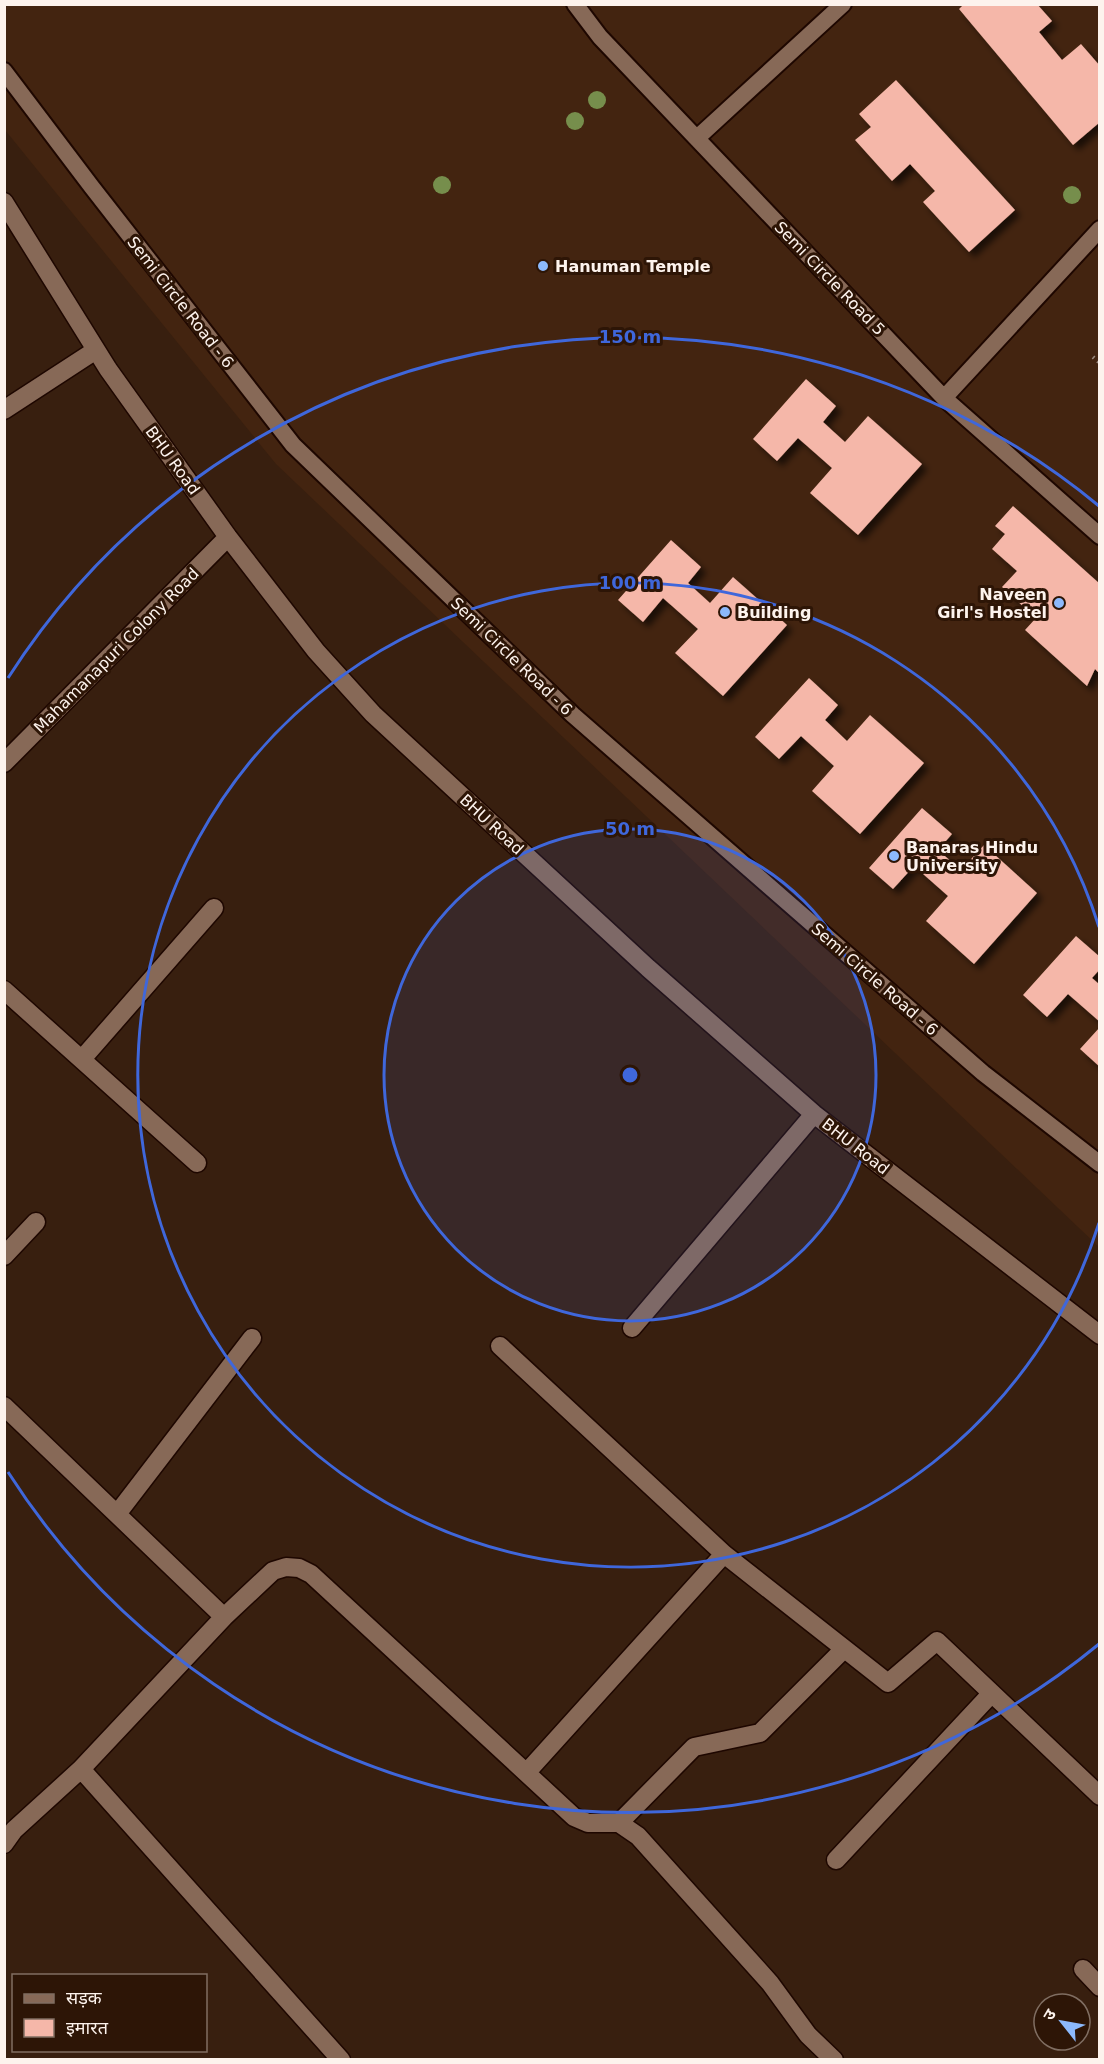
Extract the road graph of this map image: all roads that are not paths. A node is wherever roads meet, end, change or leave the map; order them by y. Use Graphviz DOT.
graph roads {
  1 [pos="575,4"];
  2 [pos="843,4"];
  3 [pos="4,71"];
  4 [pos="697,138"];
  5 [pos="4,202"];
  6 [pos="1100,228"];
  7 [pos="96,350"];
  8 [pos="944,398"];
  9 [pos="4,410"];
  10 [pos="1100,536"];
  11 [pos="228,537"];
  12 [pos="4,763"];
  13 [pos="214,908"];
  14 [pos="4,990"];
  15 [pos="82,1059"];
  16 [pos="814,1114"];
  17 [pos="197,1163"];
  18 [pos="1100,1164"];
  19 [pos="36,1222"];
  20 [pos="4,1256"];
  21 [pos="632,1328"];
  22 [pos="1100,1335"];
  23 [pos="252,1338"];
  24 [pos="500,1346"];
  25 [pos="4,1406"];
  26 [pos="117,1514"];
  27 [pos="724,1554"];
  28 [pos="224,1617"];
  29 [pos="844,1649"];
  30 [pos="991,1694"];
  31 [pos="81,1768"];
  32 [pos="527,1772"];
  33 [pos="1100,1796"];
  34 [pos="619,1823"];
  35 [pos="8,1832"];
  36 [pos="836,1860"];
  37 [pos="1083,1969"];
  38 [pos="1100,1987"];
  39 [pos="331,2056"];
  40 [pos="834,2060"];
  1 -- 4 [label="lane, Semi Circle Road 5"];
  2 -- 4 [label="lane"];
  3 -- 18 [label="lane, Semi Circle Road - 6"];
  4 -- 8 [label="lane, Semi Circle Road 5"];
  5 -- 7 [label="street, BHU Road"];
  6 -- 8 [label="lane"];
  7 -- 9 [label="street"];
  7 -- 11 [label="street, BHU Road"];
  8 -- 10 [label="lane, Semi Circle Road 5"];
  11 -- 12 [label="street, Mahamanapuri Colony Road"];
  11 -- 16 [label="street, BHU Road"];
  13 -- 15 [label="street"];
  14 -- 15 [label="street"];
  15 -- 17 [label="street"];
  16 -- 21 [label="street"];
  16 -- 22 [label="street, BHU Road"];
  19 -- 20 [label="street"];
  23 -- 26 [label="street"];
  24 -- 27 [label="street"];
  25 -- 26 [label="street"];
  26 -- 28 [label="street"];
  27 -- 29 [label="street"];
  27 -- 32 [label="street"];
  28 -- 31 [label="street"];
  28 -- 32 [label="street"];
  29 -- 30 [label="street"];
  29 -- 34 [label="street"];
  30 -- 33 [label="street"];
  30 -- 36 [label="street"];
  31 -- 35 [label="street"];
  31 -- 39 [label="street"];
  32 -- 34 [label="street"];
  34 -- 40 [label="street"];
  37 -- 38 [label="street"];
}
